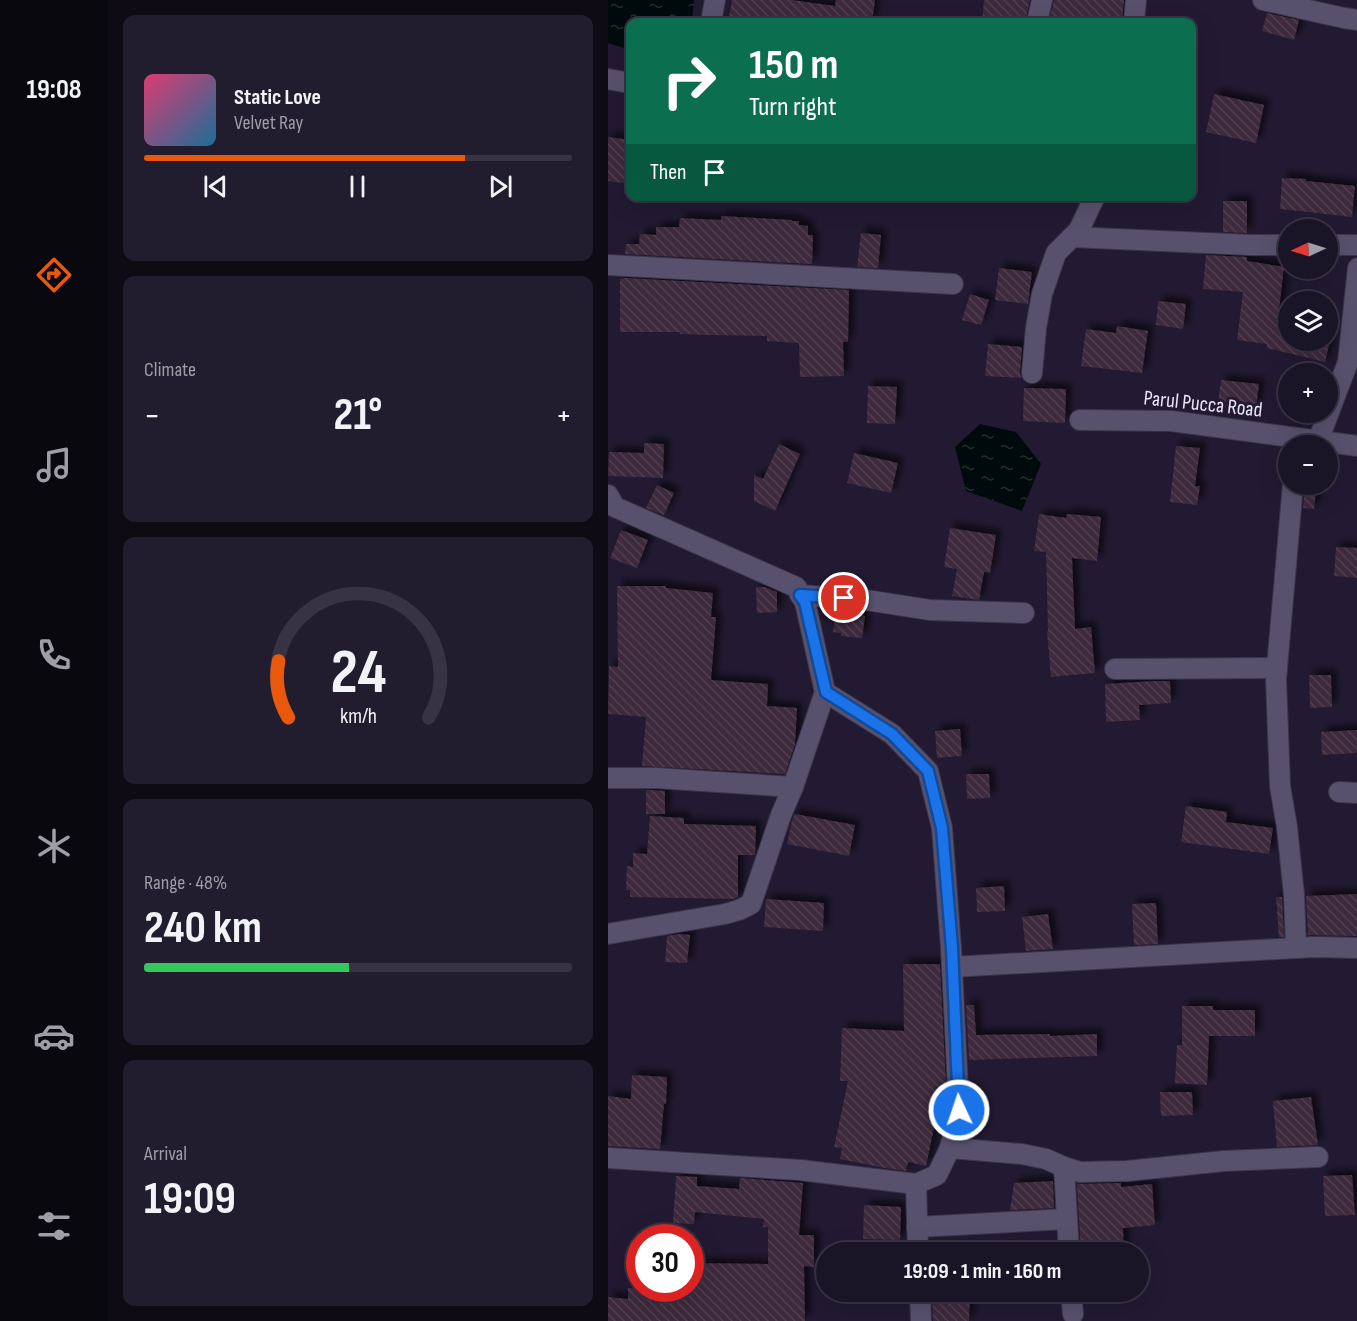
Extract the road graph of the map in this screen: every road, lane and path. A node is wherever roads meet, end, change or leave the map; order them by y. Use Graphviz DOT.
graph roads {
  1 [pos="714,0"];
  2 [pos="1042,0"];
  3 [pos="1136,0"];
  4 [pos="1263,0"];
  5 [pos="712,18"];
  6 [pos="1038,18"];
  7 [pos="1134,18"];
  8 [pos="1358,20"];
  9 [pos="608,79"];
  10 [pos="626,82"];
  11 [pos="1093,201"];
  12 [pos="1072,237"];
  13 [pos="1278,245"];
  14 [pos="1338,245"];
  15 [pos="1358,245"];
  16 [pos="608,265"];
  17 [pos="1358,268"];
  18 [pos="953,284"];
  19 [pos="1032,373"];
  20 [pos="1080,420"];
  21 [pos="1320,435"];
  22 [pos="1278,439"];
  23 [pos="1338,444"];
  24 [pos="1358,446"];
  25 [pos="608,495"];
  26 [pos="1292,495"];
  27 [pos="800,595"];
  28 [pos="1024,613"];
  29 [pos="1277,668"];
  30 [pos="1115,669"];
  31 [pos="826,692"];
  32 [pos="608,778"];
  33 [pos="793,787"];
  34 [pos="608,934"];
  35 [pos="1296,948"];
  36 [pos="1358,948"];
  37 [pos="952,967"];
  38 [pos="950,1148"];
  39 [pos="1318,1157"];
  40 [pos="608,1158"];
  41 [pos="1064,1167"];
  42 [pos="916,1184"];
  43 [pos="1067,1219"];
  44 [pos="917,1227"];
  45 [pos="918,1242"];
  46 [pos="1068,1242"];
  47 [pos="920,1302"];
  48 [pos="1072,1302"];
  49 [pos="1073,1314"];
  50 [pos="921,1321"];
  1 -- 5 [label="street"];
  2 -- 6 [label="street"];
  3 -- 7 [label="street"];
  4 -- 8 [label="street"];
  9 -- 10 [label="street"];
  11 -- 12 [label="street"];
  12 -- 13 [label="street"];
  12 -- 19 [label="street"];
  14 -- 15 [label="street"];
  16 -- 18 [label="street"];
  17 -- 21 [label="street"];
  20 -- 22 [label="street, Parul Pucca Road"];
  23 -- 24 [label="street, Parul Pucca Road"];
  25 -- 27 [label="street"];
  26 -- 29 [label="street"];
  27 -- 28 [label="street"];
  27 -- 31 [label="street"];
  29 -- 30 [label="street"];
  29 -- 35 [label="street"];
  31 -- 33 [label="street"];
  31 -- 37 [label="street"];
  32 -- 33 [label="street"];
  33 -- 34 [label="street"];
  35 -- 36 [label="street"];
  35 -- 37 [label="street"];
  37 -- 38 [label="street"];
  38 -- 41 [label="street"];
  38 -- 42 [label="street"];
  39 -- 41 [label="street"];
  40 -- 42 [label="street"];
  41 -- 43 [label="street"];
  42 -- 44 [label="street"];
  43 -- 44 [label="street"];
  43 -- 46 [label="street"];
  44 -- 45 [label="street"];
  47 -- 50 [label="street"];
  48 -- 49 [label="street"];
}
